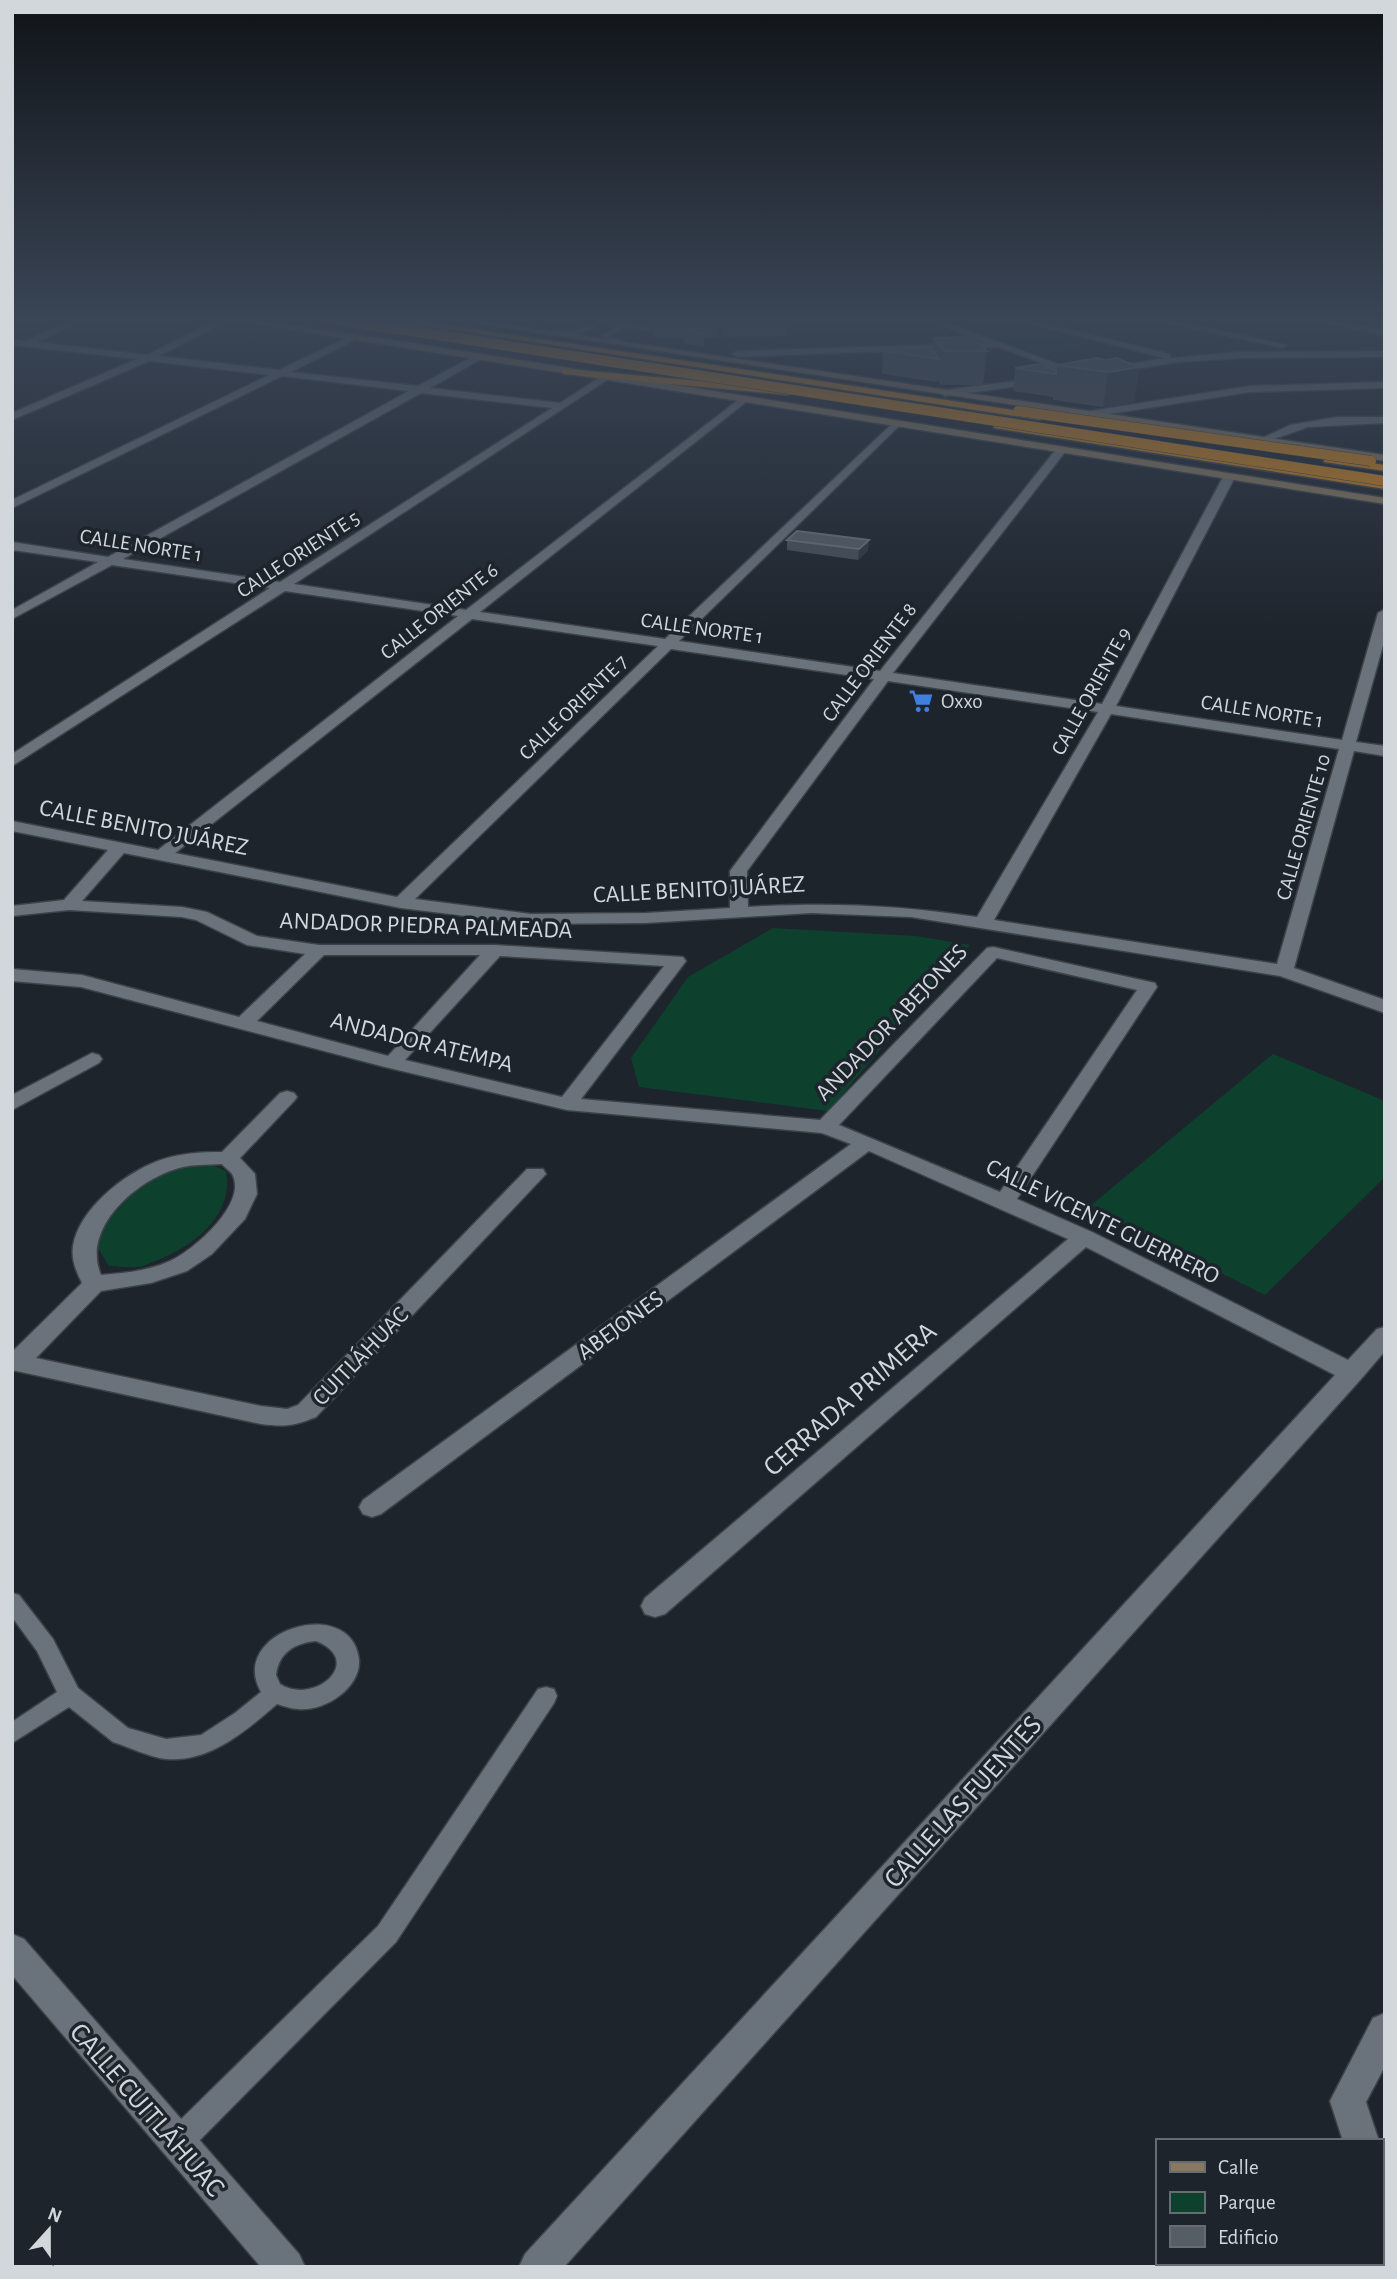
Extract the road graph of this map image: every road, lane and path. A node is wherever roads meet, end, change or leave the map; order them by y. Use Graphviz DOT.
graph roads {
  1 [pos="168,427"];
  2 [pos="349,427"];
  3 [pos="528,427"];
  4 [pos="707,427"];
  5 [pos="892,427"];
  6 [pos="916,427"];
  7 [pos="962,427"];
  8 [pos="1017,427"];
  9 [pos="1026,427"];
  10 [pos="1064,427"];
  11 [pos="1113,427"];
  12 [pos="1146,427"];
  13 [pos="1179,427"];
  14 [pos="1287,427"];
  15 [pos="1137,431"];
  16 [pos="1263,440"];
  17 [pos="1061,450"];
  18 [pos="1345,452"];
  19 [pos="1385,460"];
  20 [pos="1385,468"];
  21 [pos="1385,475"];
  22 [pos="1229,477"];
  23 [pos="1385,484"];
  24 [pos="1385,495"];
  25 [pos="1385,501"];
  26 [pos="12,505"];
  27 [pos="12,546"];
  28 [pos="109,561"];
  29 [pos="282,587"];
  30 [pos="1385,613"];
  31 [pos="470,614"];
  32 [pos="12,615"];
  33 [pos="668,644"];
  34 [pos="884,676"];
  35 [pos="1107,709"];
  36 [pos="1348,746"];
  37 [pos="1385,751"];
  38 [pos="12,761"];
  39 [pos="12,826"];
  40 [pos="120,847"];
  41 [pos="162,855"];
  42 [pos="401,903"];
  43 [pos="69,905"];
  44 [pos="12,911"];
  45 [pos="740,911"];
  46 [pos="984,922"];
  47 [pos="319,950"];
  48 [pos="495,950"];
  49 [pos="1284,971"];
  50 [pos="12,975"];
  51 [pos="1385,1006"];
  52 [pos="244,1023"];
  53 [pos="92,1059"];
  54 [pos="392,1063"];
  55 [pos="287,1097"];
  56 [pos="12,1104"];
  57 [pos="567,1104"];
  58 [pos="825,1127"];
  59 [pos="867,1142"];
  60 [pos="228,1158"];
  61 [pos="536,1174"];
  62 [pos="1005,1202"];
  63 [pos="1084,1237"];
  64 [pos="94,1284"];
  65 [pos="1385,1335"];
  66 [pos="15,1361"];
  67 [pos="1352,1373"];
  68 [pos="372,1507"];
  69 [pos="12,1601"];
  70 [pos="655,1606"];
  71 [pos="275,1693"];
  72 [pos="70,1695"];
  73 [pos="546,1696"];
  74 [pos="12,1734"];
  75 [pos="12,1950"];
  76 [pos="1385,2030"];
  77 [pos="1361,2139"];
  78 [pos="177,2143"];
  79 [pos="286,2267"];
  80 [pos="538,2267"];
  1 -- 26 [label="street"];
  2 -- 28 [label="street"];
  3 -- 29 [label="street, CALLE ORIENTE 5"];
  4 -- 31 [label="street, CALLE ORIENTE 6"];
  5 -- 33 [label="street, CALLE ORIENTE 7"];
  6 -- 17 [label="main road"];
  7 -- 24 [label="highway, bridge"];
  8 -- 23 [label="highway"];
  9 -- 23 [label="highway, bridge"];
  10 -- 21 [label="highway, bridge"];
  11 -- 15 [label="highway"];
  12 -- 19 [label="highway, bridge"];
  13 -- 16 [label="main road"];
  14 -- 16 [label="street"];
  15 -- 18 [label="highway"];
  15 -- 20 [label="highway"];
  16 -- 18 [label="main road"];
  17 -- 22 [label="main road"];
  17 -- 34 [label="street, CALLE ORIENTE 8"];
  18 -- 19 [label="main road"];
  22 -- 25 [label="main road"];
  22 -- 35 [label="street, CALLE ORIENTE 9"];
  27 -- 28 [label="street, CALLE NORTE 1"];
  28 -- 29 [label="street, CALLE NORTE 1"];
  28 -- 32 [label="street"];
  29 -- 31 [label="street, CALLE NORTE 1"];
  29 -- 38 [label="street, CALLE ORIENTE 5"];
  30 -- 36 [label="street, CALLE ORIENTE 10"];
  31 -- 33 [label="street, CALLE NORTE 1"];
  31 -- 41 [label="street, CALLE ORIENTE 6"];
  33 -- 34 [label="street, CALLE NORTE 1"];
  33 -- 42 [label="street, CALLE ORIENTE 7"];
  34 -- 35 [label="street, CALLE NORTE 1"];
  34 -- 45 [label="street, CALLE ORIENTE 8"];
  35 -- 36 [label="street, CALLE NORTE 1"];
  35 -- 46 [label="street, CALLE ORIENTE 9"];
  36 -- 37 [label="street, CALLE NORTE 1"];
  36 -- 49 [label="street, CALLE ORIENTE 10"];
  39 -- 40 [label="street, CALLE BENITO JUÁREZ"];
  40 -- 41 [label="street, CALLE BENITO JUÁREZ"];
  40 -- 43 [label="street"];
  41 -- 42 [label="street, CALLE BENITO JUÁREZ"];
  42 -- 45 [label="street, CALLE BENITO JUÁREZ"];
  43 -- 44 [label="street, ANDADOR PIEDRA PALMEADA"];
  43 -- 47 [label="street, ANDADOR PIEDRA PALMEADA"];
  45 -- 46 [label="street, CALLE BENITO JUÁREZ"];
  46 -- 49 [label="street, CALLE BENITO JUÁREZ"];
  47 -- 48 [label="street, ANDADOR PIEDRA PALMEADA"];
  47 -- 52 [label="street"];
  48 -- 54 [label="street"];
  48 -- 57 [label="street, ANDADOR PIEDRA PALMEADA"];
  49 -- 51 [label="street, CALLE BENITO JUÁREZ"];
  50 -- 52 [label="street, ANDADOR ATEMPA"];
  52 -- 54 [label="street, ANDADOR ATEMPA"];
  53 -- 56 [label="street"];
  54 -- 57 [label="street, ANDADOR ATEMPA"];
  55 -- 60 [label="street"];
  57 -- 58 [label="street, ANDADOR ATEMPA"];
  58 -- 59 [label="street, CALLE VICENTE GUERRERO"];
  58 -- 62 [label="street, ANDADOR ABEJONES"];
  59 -- 62 [label="street, CALLE VICENTE GUERRERO"];
  59 -- 68 [label="street, ABEJONES"];
  60 -- 64 [label="street"];
  60 -- 64 [label="street"];
  61 -- 66 [label="street, CUITLÁHUAC"];
  62 -- 63 [label="street, CALLE VICENTE GUERRERO"];
  63 -- 67 [label="street, CALLE VICENTE GUERRERO"];
  63 -- 70 [label="street, CERRADA PRIMERA"];
  64 -- 66 [label="street"];
  65 -- 67 [label="street, CALLE LAS FUENTES"];
  67 -- 80 [label="street, CALLE LAS FUENTES"];
  69 -- 72 [label="lane"];
  71 -- 72 [label="lane"];
  72 -- 74 [label="lane"];
  73 -- 78 [label="lane"];
  75 -- 78 [label="street, CALLE CUITLÁHUAC"];
  76 -- 77 [label="street"];
  78 -- 79 [label="street, CALLE CUITLÁHUAC"];
}
